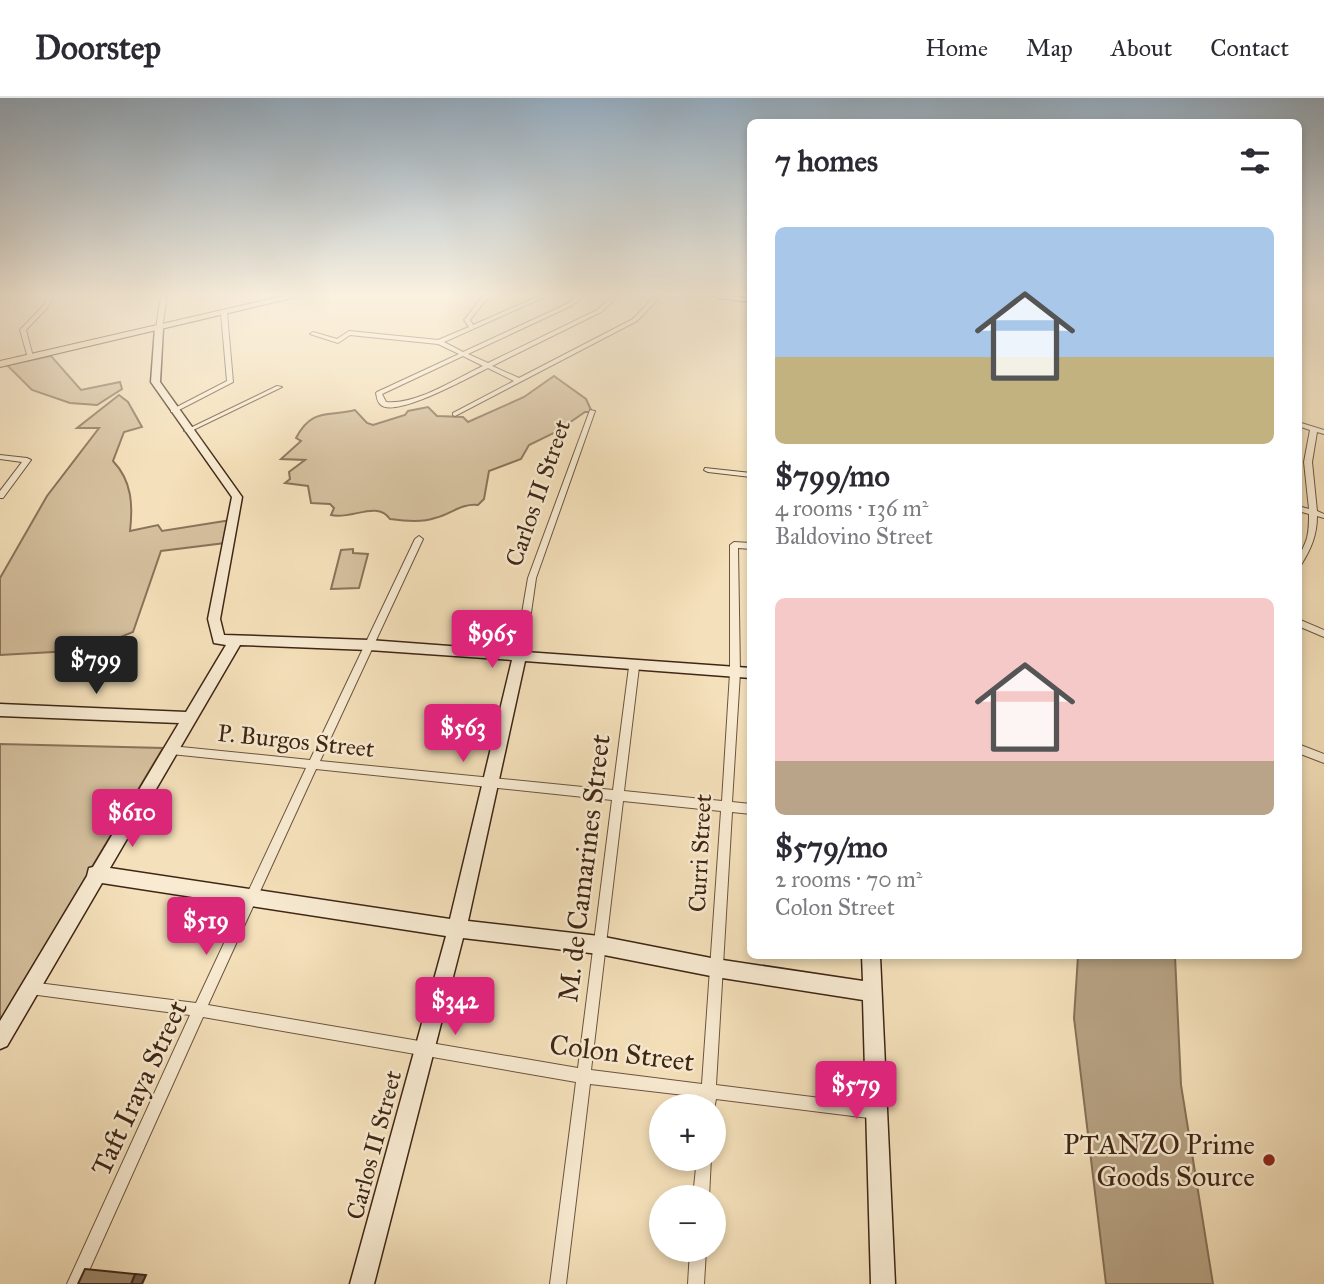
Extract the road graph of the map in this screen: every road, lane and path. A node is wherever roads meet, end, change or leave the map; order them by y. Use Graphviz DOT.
graph roads {
  1 [pos="29,351"];
  2 [pos="55,351"];
  3 [pos="157,351"];
  4 [pos="227,351"];
  5 [pos="455,351"];
  6 [pos="466,351"];
  7 [pos="515,351"];
  8 [pos="575,351"];
  9 [pos="460,354"];
  10 [pos="30,357"];
  11 [pos="0,364"];
  12 [pos="487,365"];
  13 [pos="519,381"];
  14 [pos="279,387"];
  15 [pos="173,411"];
  16 [pos="592,411"];
  17 [pos="455,414"];
  18 [pos="1302,425"];
  19 [pos="1314,429"];
  20 [pos="187,430"];
  21 [pos="1324,432"];
  22 [pos="0,457"];
  23 [pos="708,471"];
  24 [pos="747,475"];
  25 [pos="0,496"];
  26 [pos="1302,509"];
  27 [pos="1321,516"];
  28 [pos="419,539"];
  29 [pos="747,546"];
  30 [pos="1302,557"];
  31 [pos="1302,624"];
  32 [pos="1324,634"];
  33 [pos="235,642"];
  34 [pos="369,645"];
  35 [pos="520,654"];
  36 [pos="634,667"];
  37 [pos="735,673"];
  38 [pos="747,673"];
  39 [pos="0,710"];
  40 [pos="190,718"];
  41 [pos="171,750"];
  42 [pos="1302,750"];
  43 [pos="1324,759"];
  44 [pos="312,764"];
  45 [pos="492,782"];
  46 [pos="616,795"];
  47 [pos="726,806"];
  48 [pos="747,809"];
  49 [pos="95,874"];
  50 [pos="250,898"];
  51 [pos="457,929"];
  52 [pos="599,946"];
  53 [pos="871,959"];
  54 [pos="716,968"];
  55 [pos="30,988"];
  56 [pos="873,992"];
  57 [pos="202,1010"];
  58 [pos="0,1039"];
  59 [pos="425,1049"];
  60 [pos="584,1076"];
  61 [pos="709,1089"];
  62 [pos="709,1094"];
  63 [pos="877,1112"];
  64 [pos="697,1262"];
  65 [pos="75,1284"];
  66 [pos="362,1284"];
  67 [pos="558,1284"];
  68 [pos="696,1284"];
  69 [pos="883,1284"];
  1 -- 10 [label="street"];
  2 -- 10 [label="highway"];
  3 -- 15 [label="main road"];
  4 -- 15 [label="street"];
  5 -- 9 [label="street"];
  6 -- 9 [label="street"];
  7 -- 12 [label="street"];
  8 -- 13 [label="street"];
  9 -- 12 [label="street"];
  9 -- 12 [label="street"];
  10 -- 11 [label="highway"];
  12 -- 13 [label="street"];
  13 -- 17 [label="street"];
  14 -- 20 [label="street"];
  15 -- 20 [label="main road"];
  16 -- 35 [label="street, Carlos II Street"];
  18 -- 19 [label="street"];
  19 -- 21 [label="street"];
  19 -- 27 [label="street"];
  20 -- 33 [label="main road"];
  22 -- 25 [label="street"];
  23 -- 24 [label="street"];
  26 -- 27 [label="street"];
  27 -- 30 [label="street"];
  28 -- 34 [label="street, Taft Iraya Street"];
  29 -- 37 [label="street, Curri Street"];
  31 -- 32 [label="street"];
  33 -- 34 [label="main road"];
  33 -- 40 [label="main road"];
  34 -- 35 [label="main road"];
  34 -- 44 [label="street, Taft Iraya Street"];
  35 -- 36 [label="main road"];
  35 -- 45 [label="main road, Carlos II Street"];
  36 -- 37 [label="main road"];
  36 -- 46 [label="street, M. de Camarines Street"];
  37 -- 38 [label="main road"];
  37 -- 47 [label="street, Curri Street"];
  39 -- 40 [label="main road"];
  40 -- 41 [label="main road"];
  41 -- 44 [label="street, P. Burgos Street"];
  41 -- 49 [label="main road"];
  42 -- 43 [label="street"];
  44 -- 45 [label="street, P. Burgos Street"];
  44 -- 50 [label="street, Taft Iraya Street"];
  45 -- 46 [label="street, P. Burgos Street"];
  45 -- 51 [label="main road, Carlos II Street"];
  46 -- 47 [label="street, P. Burgos Street"];
  46 -- 52 [label="street, M. de Camarines Street"];
  47 -- 48 [label="street, P. Burgos Street"];
  47 -- 54 [label="street, Curri Street"];
  49 -- 50 [label="main road"];
  49 -- 55 [label="main road"];
  50 -- 51 [label="main road"];
  50 -- 57 [label="street, Taft Iraya Street"];
  51 -- 52 [label="main road"];
  51 -- 59 [label="main road, Carlos II Street"];
  52 -- 54 [label="main road"];
  52 -- 60 [label="street, M. de Camarines Street"];
  53 -- 56 [label="main road"];
  54 -- 56 [label="main road"];
  54 -- 61 [label="street, Curri Street"];
  55 -- 57 [label="street, Colon Street"];
  55 -- 58 [label="main road"];
  56 -- 63 [label="main road"];
  57 -- 59 [label="street, Colon Street"];
  57 -- 65 [label="street, Taft Iraya Street"];
  59 -- 60 [label="street, Colon Street"];
  59 -- 66 [label="main road, Carlos II Street"];
  60 -- 61 [label="street, Colon Street"];
  60 -- 67 [label="street, M. de Camarines Street"];
  61 -- 62 [label="street, Curri Street"];
  61 -- 63 [label="street, Colon Street"];
  63 -- 69 [label="main road"];
  64 -- 68 [label="street"];
}
